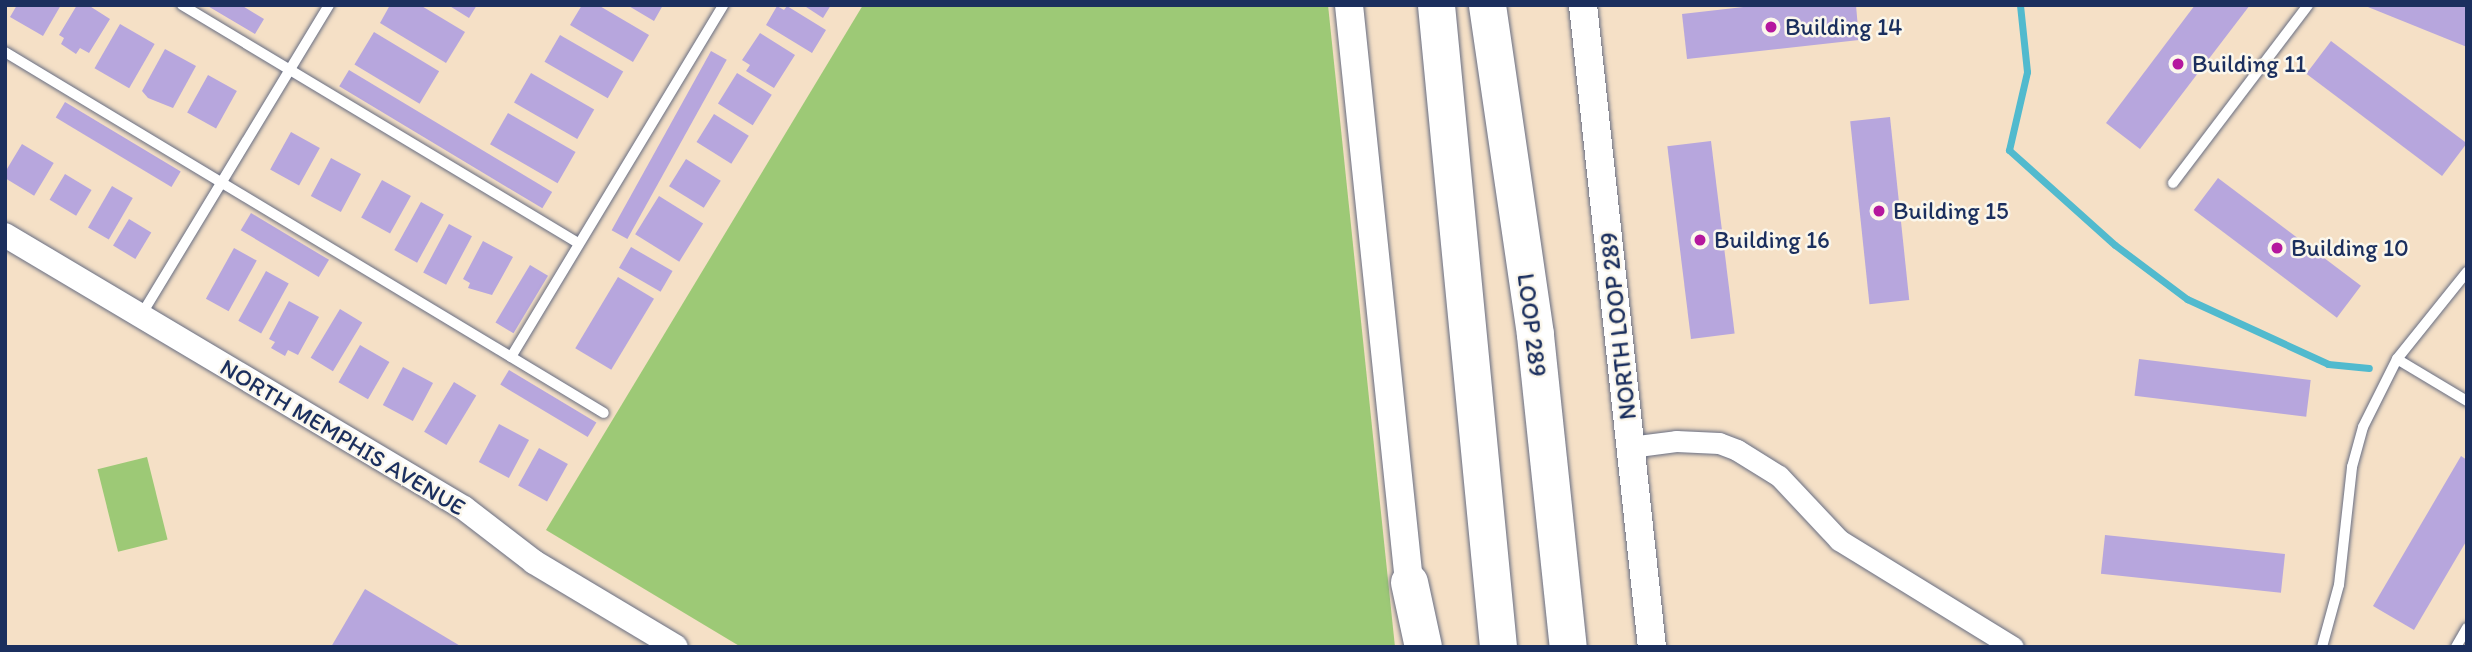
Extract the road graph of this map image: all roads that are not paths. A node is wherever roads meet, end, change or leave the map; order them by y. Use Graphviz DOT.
graph roads {
  1 [pos="182,5"];
  2 [pos="328,5"];
  3 [pos="723,5"];
  4 [pos="1349,5"];
  5 [pos="1436,5"];
  6 [pos="1486,5"];
  7 [pos="1583,5"];
  8 [pos="2308,5"];
  9 [pos="5,52"];
  10 [pos="289,70"];
  11 [pos="222,183"];
  12 [pos="2173,183"];
  13 [pos="5,235"];
  14 [pos="579,244"];
  15 [pos="2467,272"];
  16 [pos="140,317"];
  17 [pos="511,357"];
  18 [pos="2397,359"];
  19 [pos="2467,401"];
  20 [pos="604,413"];
  21 [pos="1630,447"];
  22 [pos="1409,582"];
  23 [pos="2467,628"];
  24 [pos="2325,645"];
  25 [pos="676,647"];
  26 [pos="1416,647"];
  27 [pos="1423,647"];
  28 [pos="1499,647"];
  29 [pos="1568,647"];
  30 [pos="1652,647"];
  31 [pos="2014,647"];
  32 [pos="2456,647"];
  1 -- 10 [label="lane"];
  2 -- 10 [label="lane"];
  3 -- 14 [label="lane"];
  4 -- 22 [label="main road"];
  5 -- 28 [label="highway"];
  6 -- 29 [label="highway, LOOP 289"];
  7 -- 21 [label="main road, NORTH LOOP 289"];
  8 -- 12 [label="lane"];
  9 -- 11 [label="lane"];
  10 -- 11 [label="lane"];
  10 -- 14 [label="lane"];
  11 -- 16 [label="lane"];
  11 -- 17 [label="lane"];
  13 -- 16 [label="street, NORTH MEMPHIS AVENUE"];
  14 -- 17 [label="lane"];
  15 -- 18 [label="lane"];
  16 -- 25 [label="street, NORTH MEMPHIS AVENUE"];
  17 -- 20 [label="lane"];
  18 -- 19 [label="lane"];
  18 -- 24 [label="lane"];
  21 -- 30 [label="main road, NORTH LOOP 289"];
  21 -- 31 [label="street"];
  22 -- 26 [label="main road"];
  22 -- 27 [label="highway"];
  23 -- 32 [label="lane"];
}
